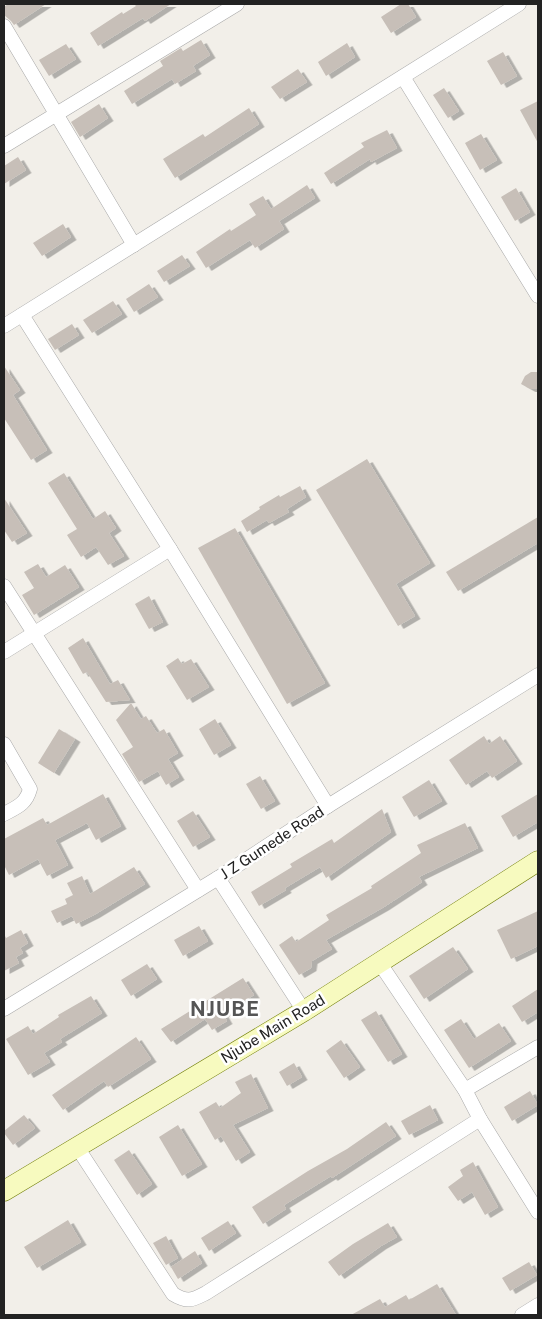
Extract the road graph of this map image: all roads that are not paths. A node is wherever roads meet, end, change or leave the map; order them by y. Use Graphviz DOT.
graph roads {
  1 [pos="237,4"];
  2 [pos="519,4"];
  3 [pos="4,26"];
  4 [pos="403,77"];
  5 [pos="56,114"];
  6 [pos="4,146"];
  7 [pos="134,245"];
  8 [pos="538,296"];
  9 [pos="22,315"];
  10 [pos="4,326"];
  11 [pos="170,549"];
  12 [pos="4,586"];
  13 [pos="33,634"];
  14 [pos="4,652"];
  15 [pos="538,675"];
  16 [pos="4,744"];
  17 [pos="328,806"];
  18 [pos="4,814"];
  19 [pos="538,861"];
  20 [pos="218,878"];
  21 [pos="198,890"];
  22 [pos="380,962"];
  23 [pos="4,1009"];
  24 [pos="304,1011"];
  25 [pos="538,1047"];
  26 [pos="464,1090"];
  27 [pos="480,1119"];
  28 [pos="77,1147"];
  29 [pos="4,1191"];
  30 [pos="538,1212"];
  31 [pos="538,1305"];
  32 [pos="522,1315"];
  1 -- 5 [label="street"];
  2 -- 4 [label="street"];
  3 -- 5 [label="street"];
  4 -- 7 [label="street"];
  4 -- 8 [label="street"];
  5 -- 6 [label="street"];
  5 -- 7 [label="street"];
  7 -- 9 [label="street"];
  9 -- 10 [label="street"];
  9 -- 11 [label="street"];
  11 -- 13 [label="street"];
  11 -- 17 [label="street"];
  12 -- 13 [label="street"];
  13 -- 14 [label="street"];
  13 -- 21 [label="street"];
  15 -- 17 [label="street, J Z Gumede Road"];
  16 -- 18 [label="street"];
  17 -- 20 [label="street, J Z Gumede Road"];
  19 -- 22 [label="street, Njube Main Road"];
  20 -- 21 [label="street, J Z Gumede Road"];
  20 -- 24 [label="street"];
  21 -- 23 [label="street, J Z Gumede Road"];
  22 -- 24 [label="street, Njube Main Road"];
  22 -- 26 [label="street"];
  24 -- 28 [label="street, Njube Main Road"];
  25 -- 26 [label="street"];
  26 -- 27 [label="street"];
  27 -- 28 [label="street"];
  27 -- 30 [label="street"];
  28 -- 29 [label="street, Njube Main Road"];
  31 -- 32 [label="street"];
}
